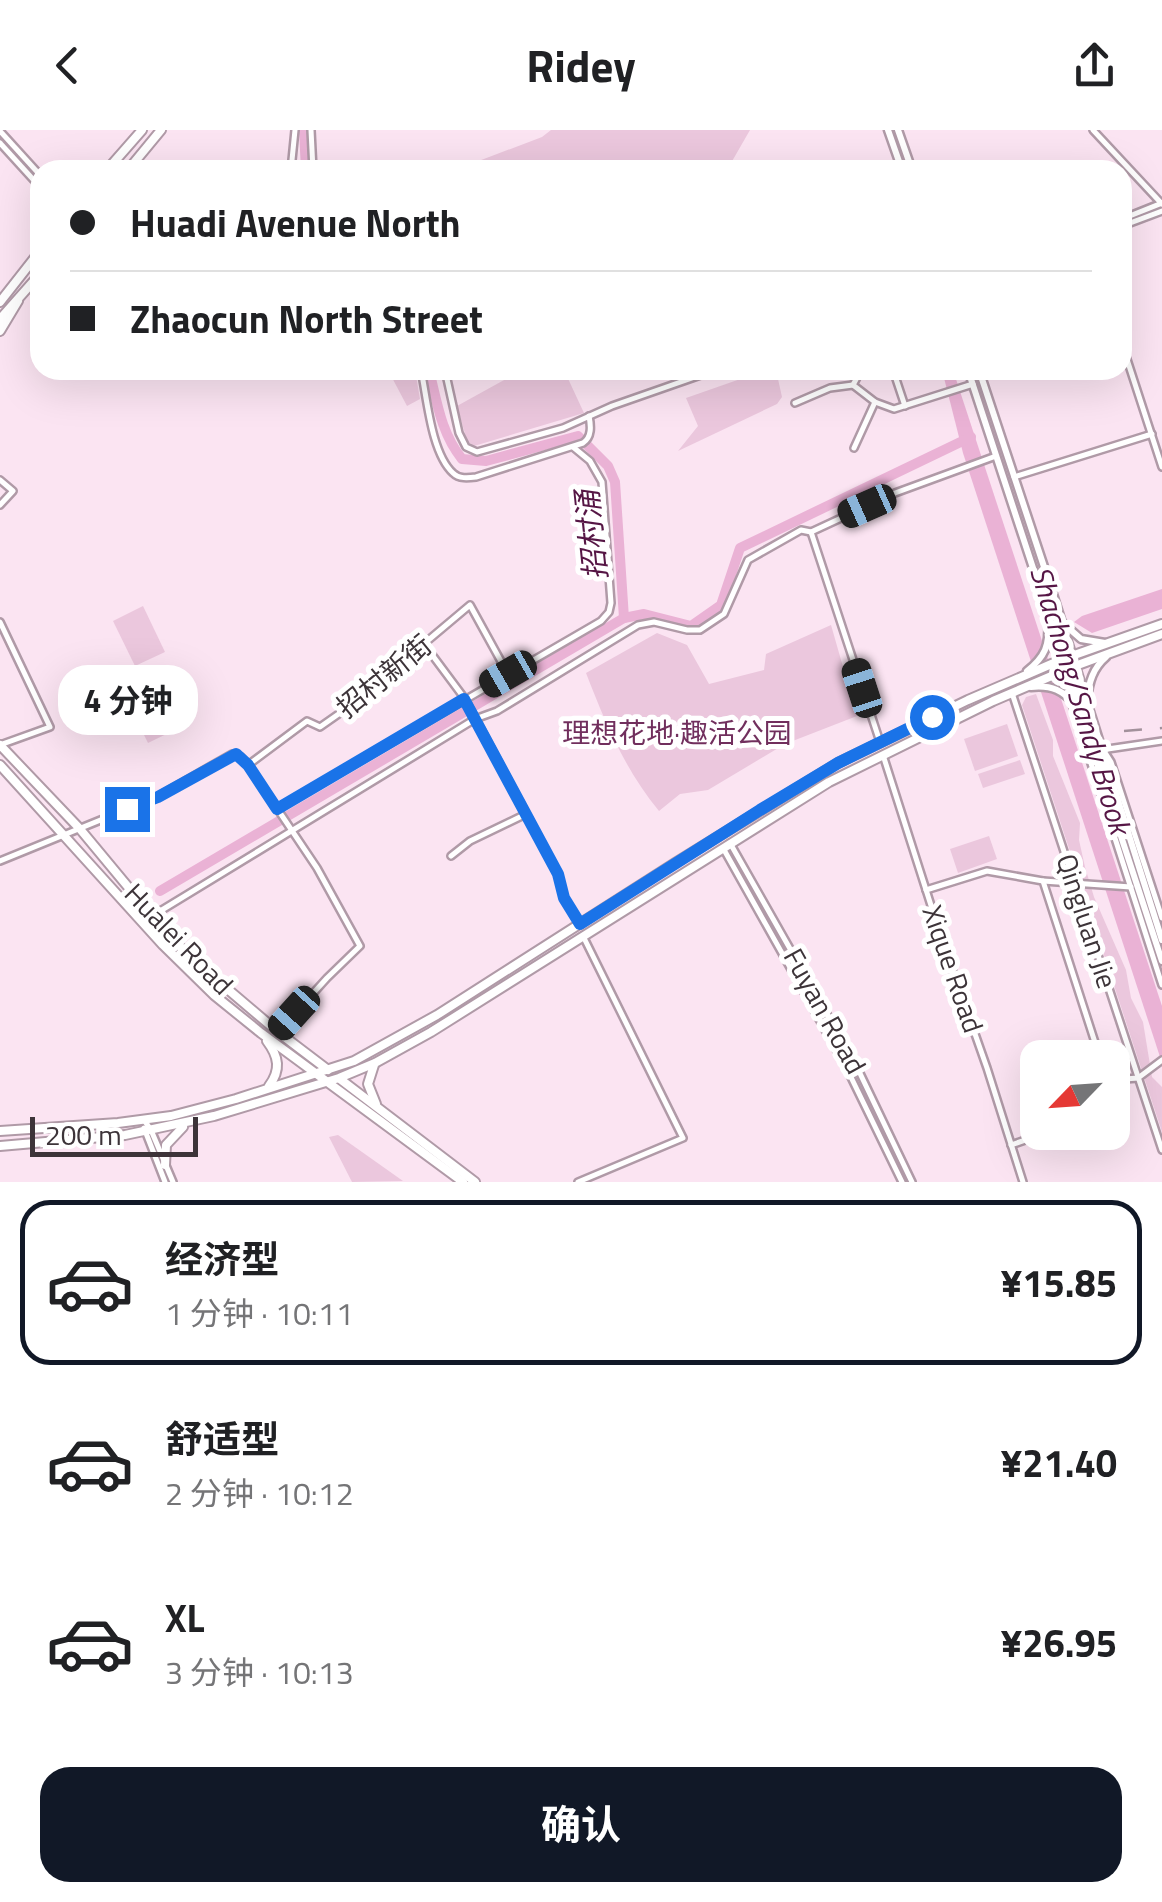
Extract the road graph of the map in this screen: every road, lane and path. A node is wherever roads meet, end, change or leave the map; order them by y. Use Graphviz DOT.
graph roads {
  1 [pos="142,130"];
  2 [pos="161,130"];
  3 [pos="294,130"];
  4 [pos="311,130"];
  5 [pos="888,130"];
  6 [pos="898,130"];
  7 [pos="1093,130"];
  8 [pos="0,131"];
  9 [pos="0,144"];
  10 [pos="116,160"];
  11 [pos="136,160"];
  12 [pos="292,160"];
  13 [pos="312,160"];
  14 [pos="898,160"];
  15 [pos="908,160"];
  16 [pos="1120,160"];
  17 [pos="30,164"];
  18 [pos="1132,173"];
  19 [pos="30,176"];
  20 [pos="1162,206"];
  21 [pos="1132,219"];
  22 [pos="30,264"];
  23 [pos="30,286"];
  24 [pos="20,298"];
  25 [pos="0,300"];
  26 [pos="0,319"];
  27 [pos="0,331"];
  28 [pos="1132,374"];
  29 [pos="424,380"];
  30 [pos="447,380"];
  31 [pos="688,380"];
  32 [pos="855,380"];
  33 [pos="896,380"];
  34 [pos="972,380"];
  35 [pos="982,380"];
  36 [pos="973,384"];
  37 [pos="853,385"];
  38 [pos="875,402"];
  39 [pos="794,403"];
  40 [pos="905,406"];
  41 [pos="589,416"];
  42 [pos="1152,434"];
  43 [pos="576,446"];
  44 [pos="854,448"];
  45 [pos="996,456"];
  46 [pos="1162,467"];
  47 [pos="1014,478"];
  48 [pos="0,480"];
  49 [pos="0,505"];
  50 [pos="811,532"];
  51 [pos="0,622"];
  52 [pos="1063,622"];
  53 [pos="1162,624"];
  54 [pos="1051,628"];
  55 [pos="1162,634"];
  56 [pos="424,644"];
  57 [pos="1108,648"];
  58 [pos="1067,658"];
  59 [pos="1071,668"];
  60 [pos="508,674"];
  61 [pos="1021,676"];
  62 [pos="1022,689"];
  63 [pos="1073,699"];
  64 [pos="465,700"];
  65 [pos="1087,705"];
  66 [pos="1078,714"];
  67 [pos="474,717"];
  68 [pos="1162,741"];
  69 [pos="880,742"];
  70 [pos="0,744"];
  71 [pos="1102,750"];
  72 [pos="884,755"];
  73 [pos="0,765"];
  74 [pos="248,765"];
  75 [pos="60,807"];
  76 [pos="278,810"];
  77 [pos="526,814"];
  78 [pos="48,817"];
  79 [pos="290,828"];
  80 [pos="80,829"];
  81 [pos="65,834"];
  82 [pos="726,845"];
  83 [pos="452,856"];
  84 [pos="0,862"];
  85 [pos="1140,874"];
  86 [pos="1160,878"];
  87 [pos="1042,881"];
  88 [pos="1074,884"];
  89 [pos="1140,885"];
  90 [pos="926,890"];
  91 [pos="152,916"];
  92 [pos="1162,918"];
  93 [pos="580,924"];
  94 [pos="583,936"];
  95 [pos="1162,940"];
  96 [pos="1162,961"];
  97 [pos="1162,984"];
  98 [pos="278,1032"];
  99 [pos="261,1033"];
  100 [pos="1094,1040"];
  101 [pos="1162,1060"];
  102 [pos="376,1063"];
  103 [pos="328,1070"];
  104 [pos="318,1074"];
  105 [pos="339,1078"];
  106 [pos="1138,1078"];
  107 [pos="1130,1079"];
  108 [pos="328,1082"];
  109 [pos="267,1089"];
  110 [pos="378,1108"];
  111 [pos="144,1120"];
  112 [pos="188,1123"];
  113 [pos="0,1131"];
  114 [pos="148,1131"];
  115 [pos="1020,1141"];
  116 [pos="1011,1144"];
  117 [pos="0,1146"];
  118 [pos="1162,1150"];
  119 [pos="166,1165"];
  120 [pos="169,1182"];
  121 [pos="462,1182"];
  122 [pos="475,1182"];
  123 [pos="578,1182"];
  124 [pos="902,1182"];
  125 [pos="912,1182"];
  126 [pos="1023,1182"];
  1 -- 10 [label="main road"];
  2 -- 11 [label="main road"];
  3 -- 12 [label="street"];
  4 -- 13 [label="street"];
  5 -- 14 [label="main road"];
  6 -- 15 [label="main road"];
  7 -- 16 [label="street"];
  8 -- 17 [label="street"];
  9 -- 19 [label="street"];
  18 -- 20 [label="street"];
  20 -- 21 [label="street"];
  22 -- 25 [label="main road"];
  23 -- 24 [label="main road"];
  24 -- 26 [label="main road"];
  24 -- 27 [label="main road"];
  28 -- 42 [label="street"];
  29 -- 43 [label="street"];
  30 -- 41 [label="street"];
  31 -- 41 [label="street"];
  32 -- 37 [label="street"];
  33 -- 40 [label="street"];
  34 -- 36 [label="main road"];
  35 -- 47 [label="main road"];
  36 -- 40 [label="street"];
  36 -- 45 [label="main road"];
  37 -- 38 [label="street"];
  37 -- 39 [label="street"];
  38 -- 40 [label="street"];
  38 -- 44 [label="street"];
  41 -- 43 [label="street"];
  42 -- 46 [label="street"];
  42 -- 47 [label="street"];
  43 -- 60 [label="street"];
  45 -- 50 [label="street"];
  45 -- 54 [label="main road"];
  47 -- 52 [label="main road"];
  48 -- 49 [label="street"];
  50 -- 67 [label="street"];
  50 -- 69 [label="street"];
  51 -- 70 [label="street"];
  52 -- 57 [label="main road"];
  52 -- 58 [label="main road"];
  53 -- 57 [label="main road"];
  54 -- 58 [label="main road"];
  54 -- 61 [label="main road"];
  55 -- 57 [label="main road"];
  56 -- 60 [label="street, 招村新街"];
  56 -- 64 [label="street"];
  56 -- 74 [label="street, 招村新街"];
  57 -- 58 [label="main road"];
  57 -- 59 [label="main road"];
  57 -- 65 [label="main road"];
  58 -- 59 [label="main road"];
  58 -- 61 [label="main road"];
  59 -- 62 [label="main road"];
  59 -- 63 [label="main road"];
  59 -- 65 [label="main road"];
  60 -- 64 [label="street"];
  61 -- 69 [label="main road"];
  62 -- 63 [label="main road"];
  62 -- 72 [label="main road"];
  62 -- 88 [label="street, Qingluan Jie"];
  63 -- 66 [label="main road"];
  64 -- 67 [label="street"];
  64 -- 76 [label="street"];
  65 -- 71 [label="main road"];
  66 -- 85 [label="main road"];
  66 -- 89 [label="street"];
  67 -- 77 [label="street"];
  67 -- 79 [label="street"];
  68 -- 71 [label="street"];
  69 -- 93 [label="main road"];
  70 -- 75 [label="main road, Hualei Road"];
  71 -- 85 [label="main road"];
  72 -- 82 [label="main road"];
  72 -- 90 [label="street, Xique Road"];
  73 -- 78 [label="main road, Hualei Road"];
  74 -- 76 [label="street"];
  74 -- 80 [label="street"];
  75 -- 78 [label="main road"];
  75 -- 80 [label="main road, Hualei Road"];
  76 -- 79 [label="street"];
  77 -- 83 [label="street"];
  77 -- 93 [label="street"];
  78 -- 81 [label="main road, Hualei Road"];
  79 -- 91 [label="street"];
  79 -- 98 [label="street"];
  80 -- 81 [label="street"];
  80 -- 91 [label="main road, Hualei Road"];
  81 -- 84 [label="street"];
  81 -- 99 [label="main road, Hualei Road"];
  82 -- 94 [label="main road"];
  82 -- 124 [label="street, Fuyan Road"];
  82 -- 125 [label="street, Fuyan Road"];
  85 -- 89 [label="main road"];
  86 -- 89 [label="street"];
  87 -- 88 [label="street"];
  87 -- 90 [label="street"];
  87 -- 100 [label="street"];
  88 -- 89 [label="street"];
  88 -- 106 [label="street, Qingluan Jie"];
  89 -- 92 [label="street"];
  89 -- 95 [label="main road"];
  89 -- 96 [label="main road"];
  89 -- 97 [label="street"];
  90 -- 116 [label="street, Xique Road"];
  91 -- 98 [label="main road, Hualei Road"];
  93 -- 103 [label="main road"];
  94 -- 102 [label="main road"];
  94 -- 123 [label="street"];
  98 -- 103 [label="main road, Hualei Road"];
  99 -- 104 [label="main road, Hualei Road"];
  99 -- 109 [label="main road"];
  101 -- 106 [label="street"];
  102 -- 105 [label="main road"];
  102 -- 110 [label="main road"];
  103 -- 104 [label="main road"];
  103 -- 105 [label="main road, Hualei Road"];
  104 -- 108 [label="main road, Hualei Road"];
  104 -- 109 [label="main road"];
  105 -- 108 [label="main road"];
  105 -- 110 [label="main road, Hualei Road"];
  106 -- 107 [label="street"];
  106 -- 118 [label="street, Qingluan Jie"];
  108 -- 112 [label="main road"];
  108 -- 121 [label="main road, Hualei Road"];
  109 -- 111 [label="main road"];
  110 -- 122 [label="main road, Hualei Road"];
  111 -- 113 [label="main road"];
  111 -- 114 [label="street"];
  112 -- 114 [label="main road"];
  112 -- 119 [label="main road"];
  114 -- 117 [label="main road"];
  114 -- 119 [label="street"];
  114 -- 120 [label="street"];
  115 -- 116 [label="street"];
  116 -- 126 [label="street, Xique Road"];
  119 -- 120 [label="street"];
}
